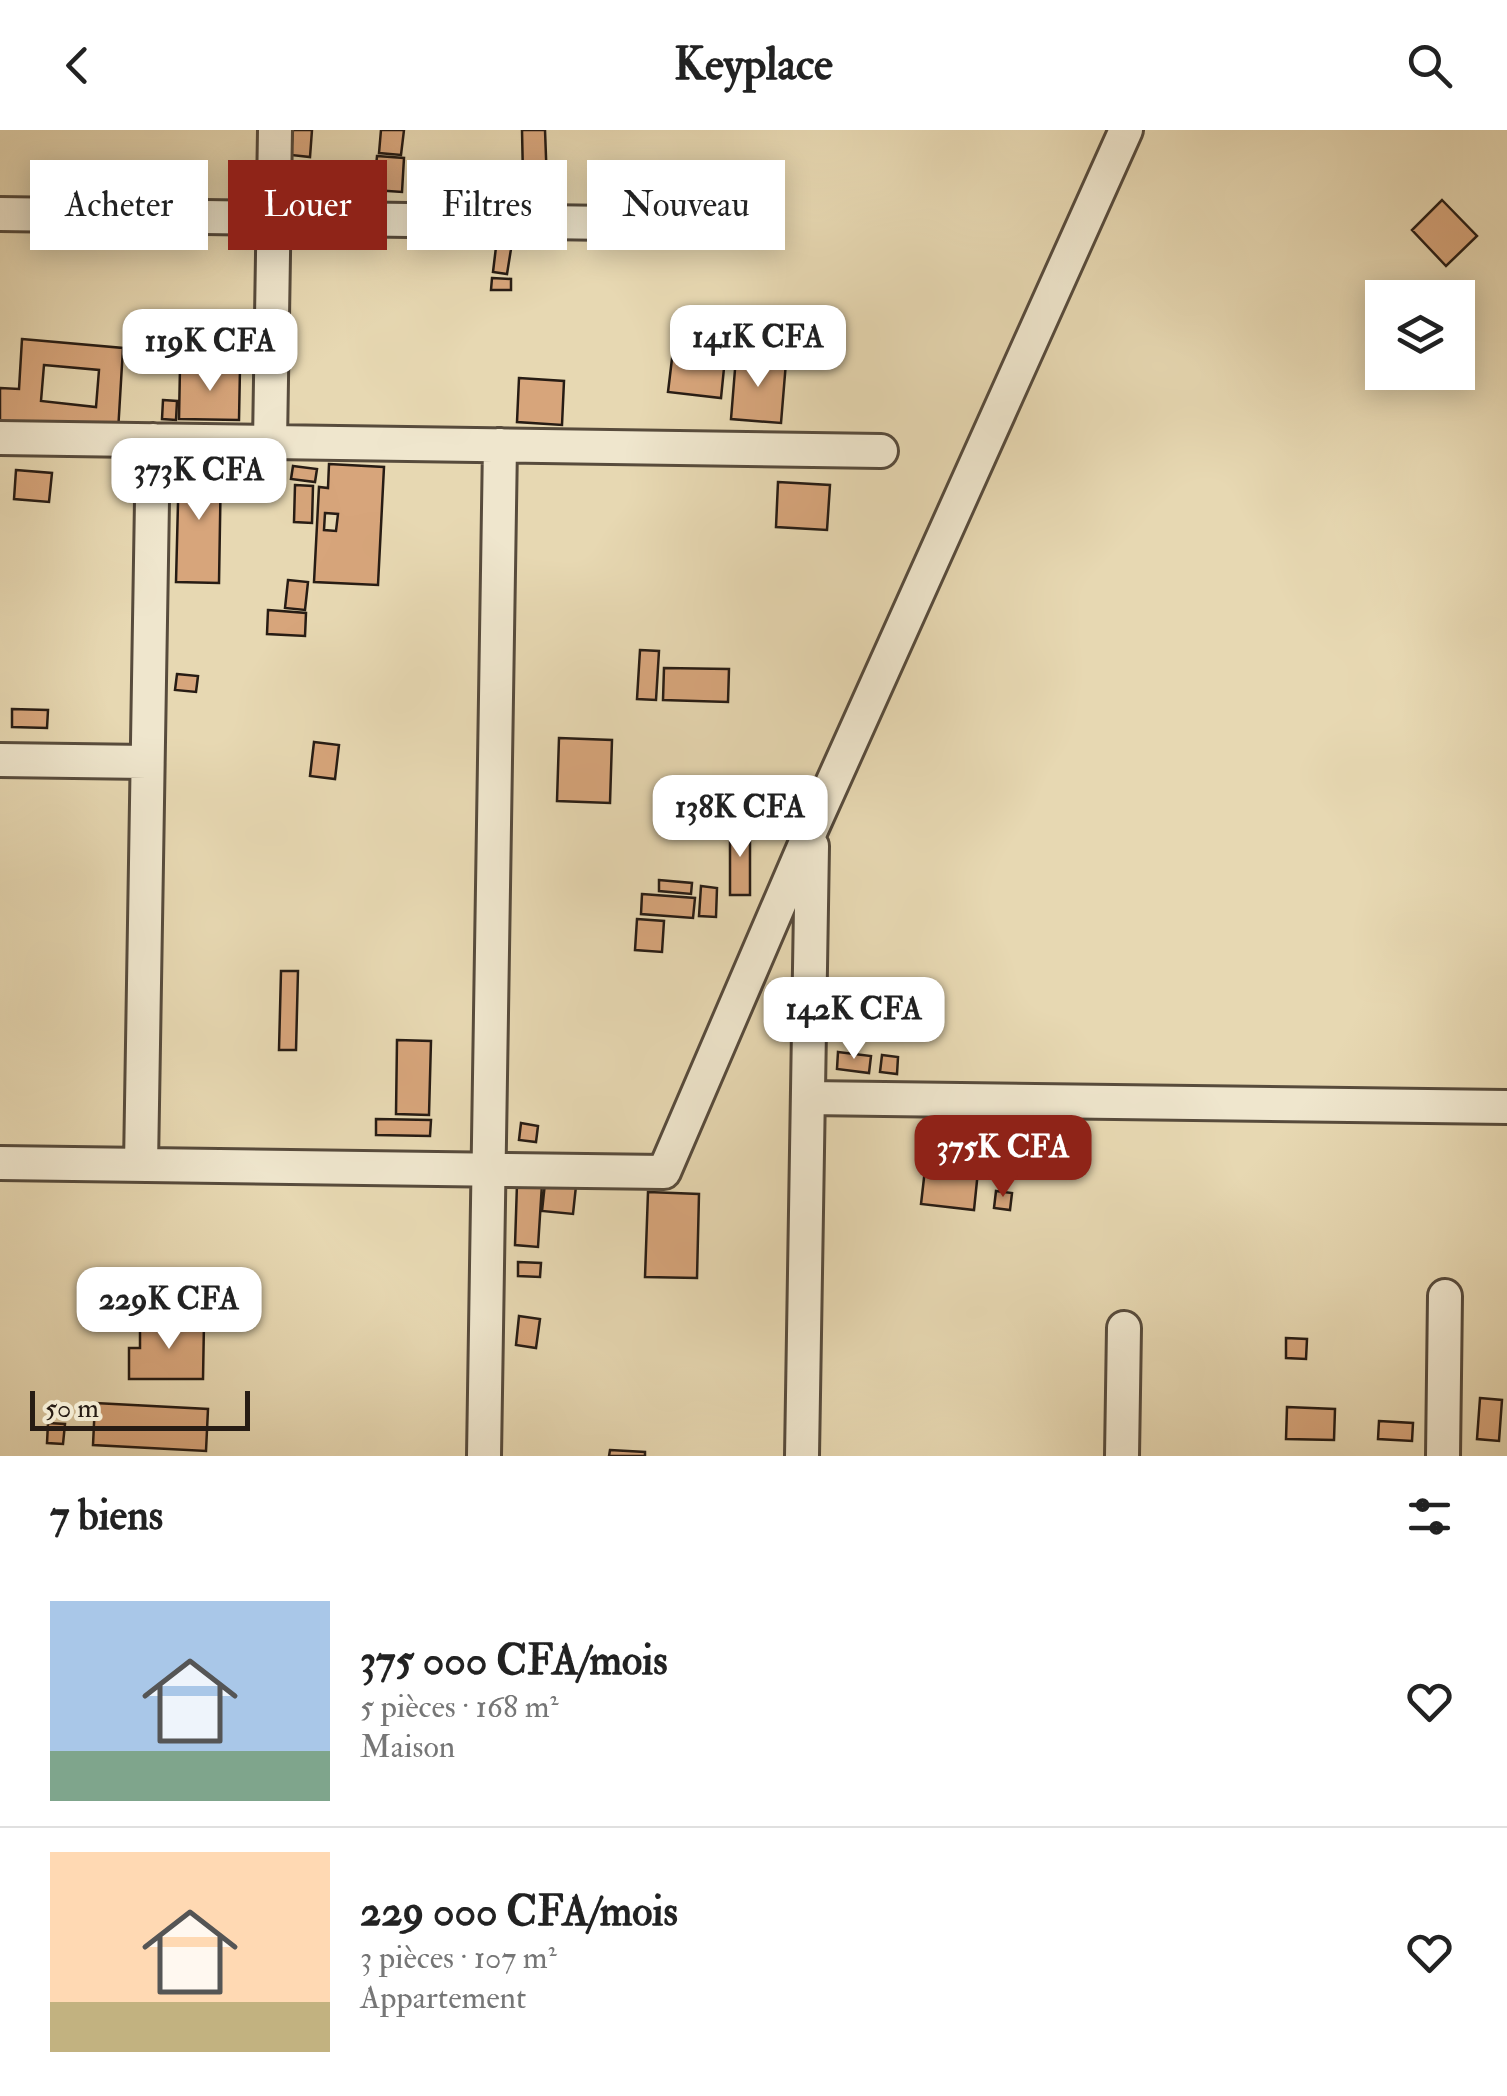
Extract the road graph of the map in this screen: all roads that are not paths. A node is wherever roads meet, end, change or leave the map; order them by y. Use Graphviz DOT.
graph roads {
  1 [pos="275,130"];
  2 [pos="1126,130"];
  3 [pos="275,160"];
  4 [pos="0,214"];
  5 [pos="228,217"];
  6 [pos="387,219"];
  7 [pos="587,222"];
  8 [pos="273,250"];
  9 [pos="0,438"];
  10 [pos="152,440"];
  11 [pos="270,442"];
  12 [pos="500,445"];
  13 [pos="881,450"];
  14 [pos="0,760"];
  15 [pos="148,762"];
  16 [pos="812,828"];
  17 [pos="808,1098"];
  18 [pos="1507,1107"];
  19 [pos="0,1163"];
  20 [pos="141,1165"];
  21 [pos="489,1170"];
  22 [pos="1445,1296"];
  23 [pos="1124,1328"];
  24 [pos="484,1456"];
  25 [pos="802,1456"];
  26 [pos="1122,1456"];
  27 [pos="1443,1456"];
  1 -- 3 [label="street"];
  2 -- 16 [label="street"];
  4 -- 5 [label="street"];
  6 -- 7 [label="street"];
  8 -- 11 [label="street"];
  9 -- 10 [label="street"];
  10 -- 11 [label="street"];
  10 -- 15 [label="street"];
  11 -- 12 [label="street"];
  12 -- 13 [label="street"];
  12 -- 21 [label="street"];
  14 -- 15 [label="street"];
  15 -- 20 [label="street"];
  16 -- 17 [label="street"];
  16 -- 21 [label="street"];
  17 -- 18 [label="street"];
  17 -- 25 [label="street"];
  19 -- 20 [label="street"];
  20 -- 21 [label="street"];
  21 -- 24 [label="street"];
  22 -- 27 [label="street"];
  23 -- 26 [label="street"];
}
